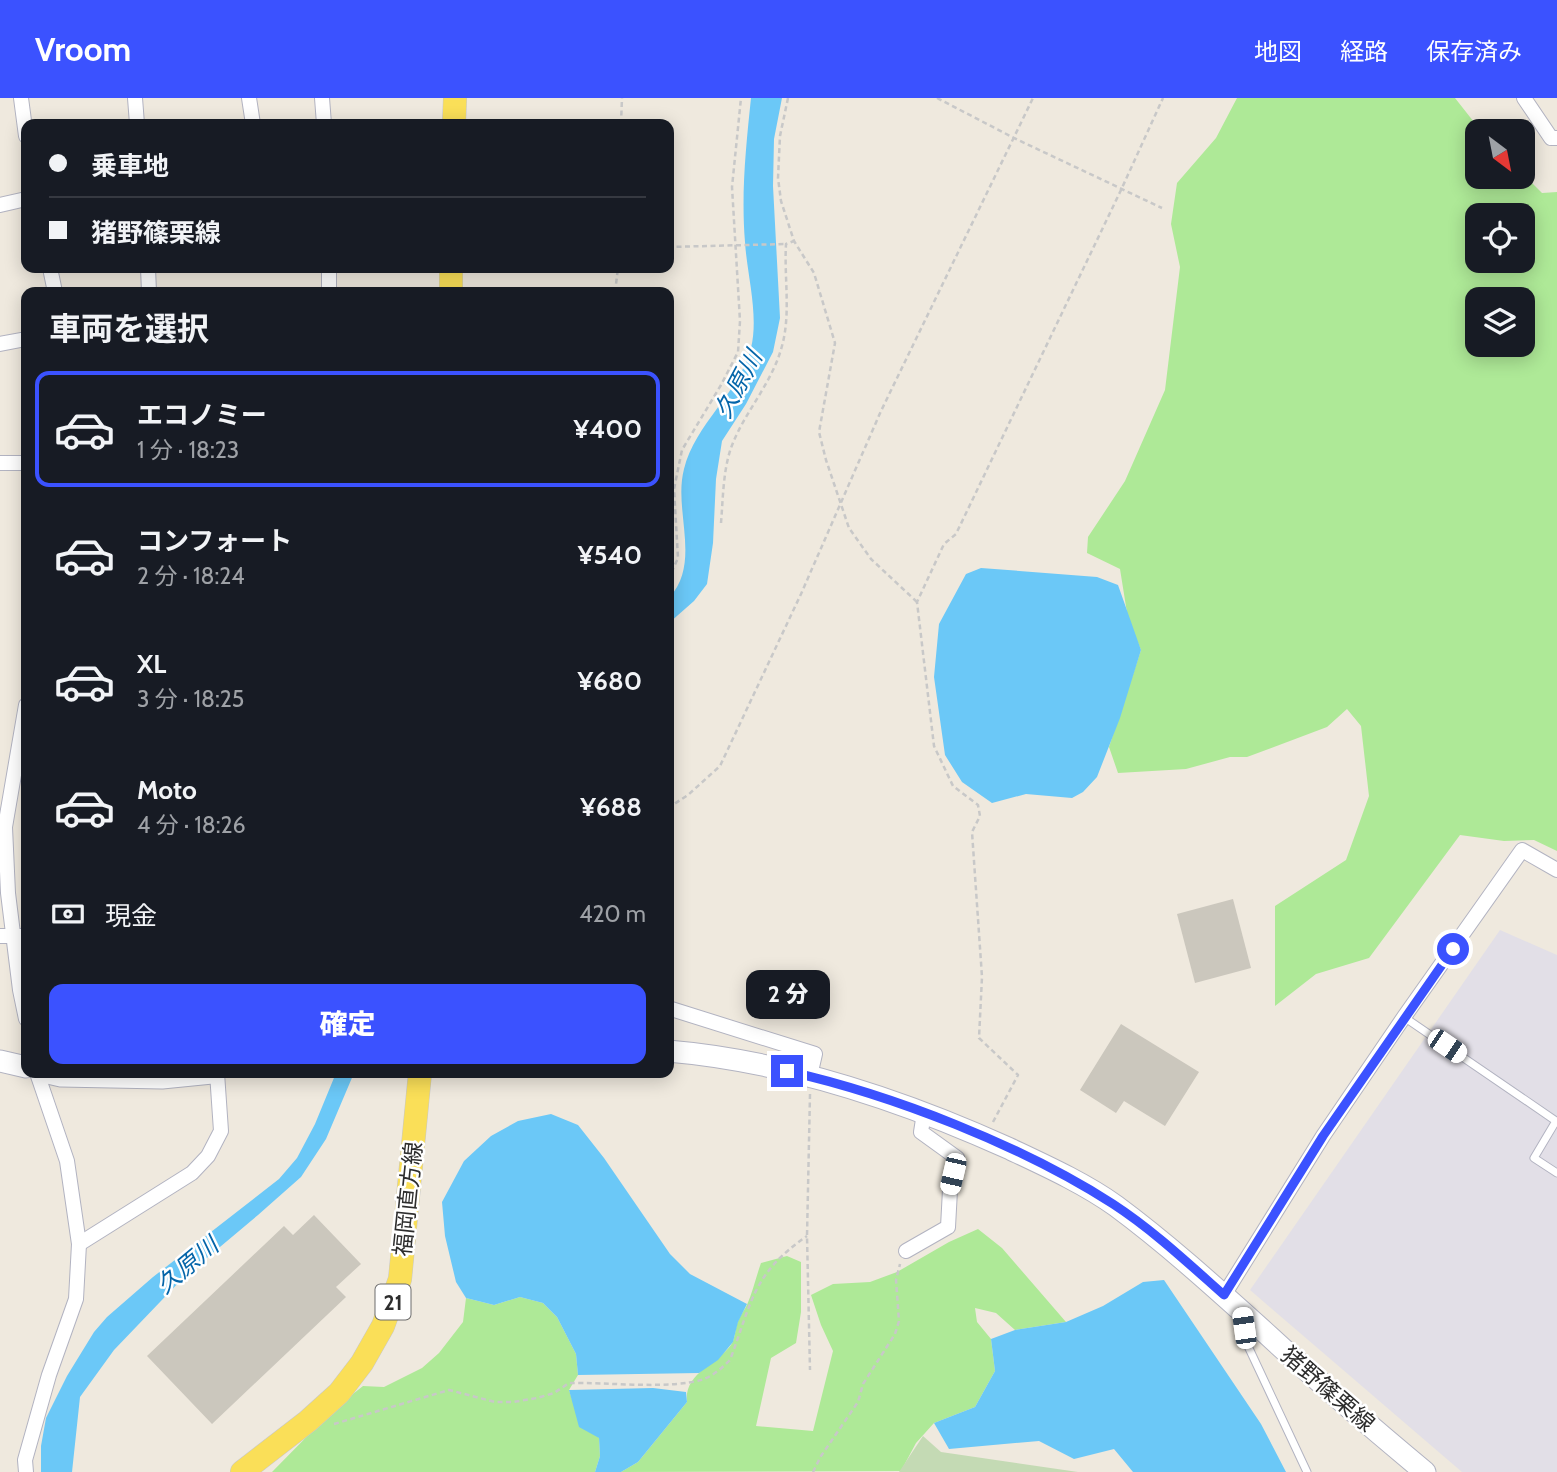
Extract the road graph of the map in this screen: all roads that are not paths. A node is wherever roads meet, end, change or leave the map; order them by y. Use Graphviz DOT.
graph roads {
  1 [pos="21,98"];
  2 [pos="135,98"];
  3 [pos="249,98"];
  4 [pos="322,98"];
  5 [pos="454,98"];
  6 [pos="1524,98"];
  7 [pos="24,119"];
  8 [pos="137,119"];
  9 [pos="252,119"];
  10 [pos="324,119"];
  11 [pos="454,119"];
  12 [pos="1557,138"];
  13 [pos="21,200"];
  14 [pos="0,205"];
  15 [pos="21,340"];
  16 [pos="0,344"];
  17 [pos="0,463"];
  18 [pos="21,463"];
  19 [pos="21,734"];
  20 [pos="3,842"];
  21 [pos="1557,870"];
  22 [pos="13,936"];
  23 [pos="21,995"];
  24 [pos="674,1010"];
  25 [pos="1404,1017"];
  26 [pos="674,1052"];
  27 [pos="0,1061"];
  28 [pos="21,1066"];
  29 [pos="810,1076"];
  30 [pos="39,1078"];
  31 [pos="215,1078"];
  32 [pos="420,1078"];
  33 [pos="924,1113"];
  34 [pos="1557,1173"];
  35 [pos="79,1244"];
  36 [pos="906,1251"];
  37 [pos="1224,1295"];
  38 [pos="1242,1312"];
  39 [pos="26,1472"];
  40 [pos="242,1472"];
  41 [pos="1307,1472"];
  42 [pos="1425,1472"];
  1 -- 7 [label="street"];
  2 -- 8 [label="street"];
  3 -- 9 [label="street"];
  4 -- 10 [label="street"];
  5 -- 11 [label="main road"];
  6 -- 12 [label="street"];
  13 -- 14 [label="street"];
  15 -- 16 [label="street"];
  17 -- 18 [label="street"];
  19 -- 20 [label="street"];
  20 -- 22 [label="street"];
  21 -- 25 [label="street"];
  22 -- 23 [label="street"];
  24 -- 29 [label="street"];
  25 -- 34 [label="lane"];
  25 -- 37 [label="street"];
  26 -- 29 [label="main road, 猪野篠栗線"];
  27 -- 28 [label="main road"];
  29 -- 33 [label="main road, 猪野篠栗線"];
  30 -- 35 [label="street"];
  31 -- 35 [label="street"];
  32 -- 40 [label="main road, 福岡直方線 / 21"];
  33 -- 36 [label="street"];
  33 -- 37 [label="main road, 猪野篠栗線"];
  35 -- 39 [label="street"];
  37 -- 38 [label="main road, 猪野篠栗線"];
  38 -- 41 [label="lane"];
  38 -- 42 [label="main road, 猪野篠栗線"];
}
